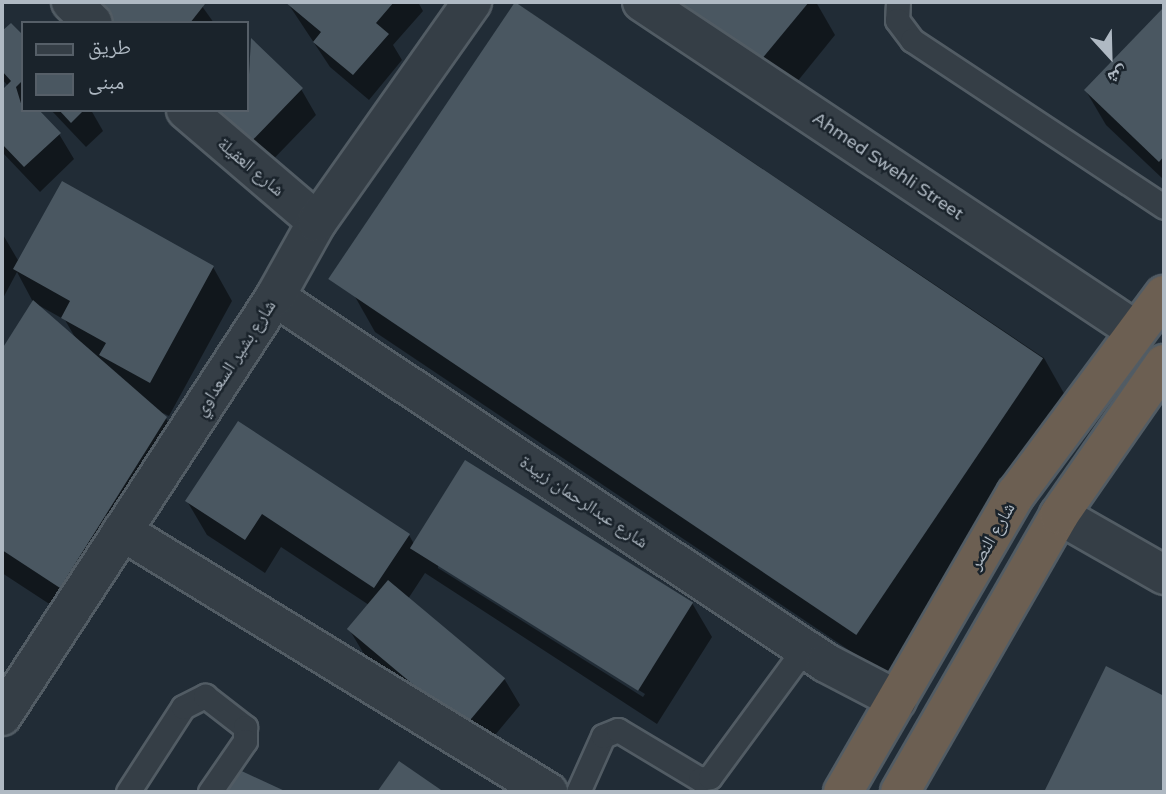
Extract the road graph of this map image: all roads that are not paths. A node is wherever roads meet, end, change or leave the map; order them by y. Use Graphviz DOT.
graph roads {
  1 [pos="71,2"];
  2 [pos="472,2"];
  3 [pos="642,2"];
  4 [pos="898,2"];
  5 [pos="91,21"];
  6 [pos="188,112"];
  7 [pos="1164,207"];
  8 [pos="317,222"];
  9 [pos="1164,295"];
  10 [pos="275,297"];
  11 [pos="1135,330"];
  12 [pos="1164,364"];
  13 [pos="1059,515"];
  14 [pos="122,531"];
  15 [pos="1164,575"];
  16 [pos="804,649"];
  17 [pos="897,700"];
  18 [pos="2,716"];
  19 [pos="128,792"];
  20 [pos="210,792"];
  21 [pos="548,792"];
  22 [pos="578,792"];
  23 [pos="842,792"];
  24 [pos="900,792"];
  1 -- 5 [label="street"];
  2 -- 8 [label="street, شارع بشير السعداوي"];
  3 -- 11 [label="street, Ahmed Swehli Street"];
  4 -- 7 [label="lane"];
  6 -- 8 [label="street, شارع العقيلة"];
  8 -- 10 [label="street, شارع بشير السعداوي"];
  9 -- 11 [label="highway, شارع النصر"];
  10 -- 14 [label="street, شارع بشير السعداوي"];
  10 -- 16 [label="street, شارع عبدالرحمان زبيدة"];
  11 -- 17 [label="highway, شارع النصر"];
  12 -- 13 [label="highway"];
  13 -- 15 [label="street"];
  13 -- 24 [label="highway"];
  14 -- 18 [label="street, شارع بشير السعداوي"];
  14 -- 21 [label="street"];
  16 -- 17 [label="street, شارع عبدالرحمان زبيدة"];
  16 -- 22 [label="lane"];
  17 -- 23 [label="highway, شارع النصر"];
  19 -- 20 [label="lane"];
}
